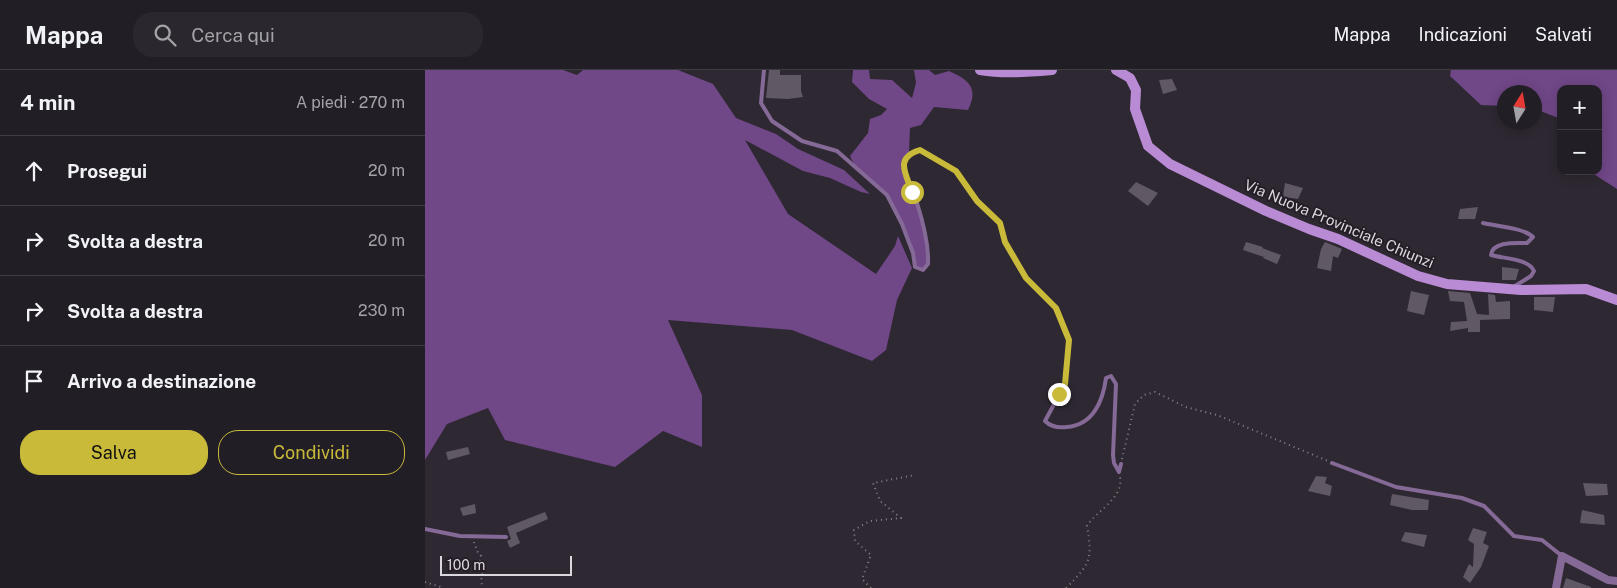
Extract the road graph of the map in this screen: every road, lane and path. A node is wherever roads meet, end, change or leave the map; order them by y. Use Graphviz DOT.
graph roads {
  1 [pos="764,70"];
  2 [pos="980,70"];
  3 [pos="1052,70"];
  4 [pos="1117,70"];
  5 [pos="1483,223"];
  6 [pos="1511,289"];
  7 [pos="1617,300"];
  8 [pos="1332,463"];
  9 [pos="1121,464"];
  10 [pos="1119,472"];
  11 [pos="915,475"];
  12 [pos="425,529"];
  13 [pos="472,536"];
  14 [pos="506,538"];
  15 [pos="1562,556"];
  16 [pos="1617,581"];
  17 [pos="425,582"];
  18 [pos="444,588"];
  19 [pos="483,588"];
  20 [pos="871,588"];
  21 [pos="1066,588"];
  22 [pos="1555,588"];
  1 -- 10 [label="lane"];
  2 -- 3 [label="main road"];
  4 -- 6 [label="main road, Via Nuova Provinciale Chiunzi"];
  5 -- 6 [label="lane"];
  6 -- 7 [label="main road, Via Nuova Provinciale Chiunzi"];
  8 -- 9 [label="path"];
  8 -- 15 [label="lane"];
  9 -- 10 [label="lane"];
  10 -- 21 [label="path"];
  11 -- 20 [label="path"];
  12 -- 13 [label="lane"];
  13 -- 14 [label="lane"];
  13 -- 19 [label="path"];
  15 -- 16 [label="street"];
  15 -- 22 [label="street"];
  17 -- 18 [label="path"];
}
